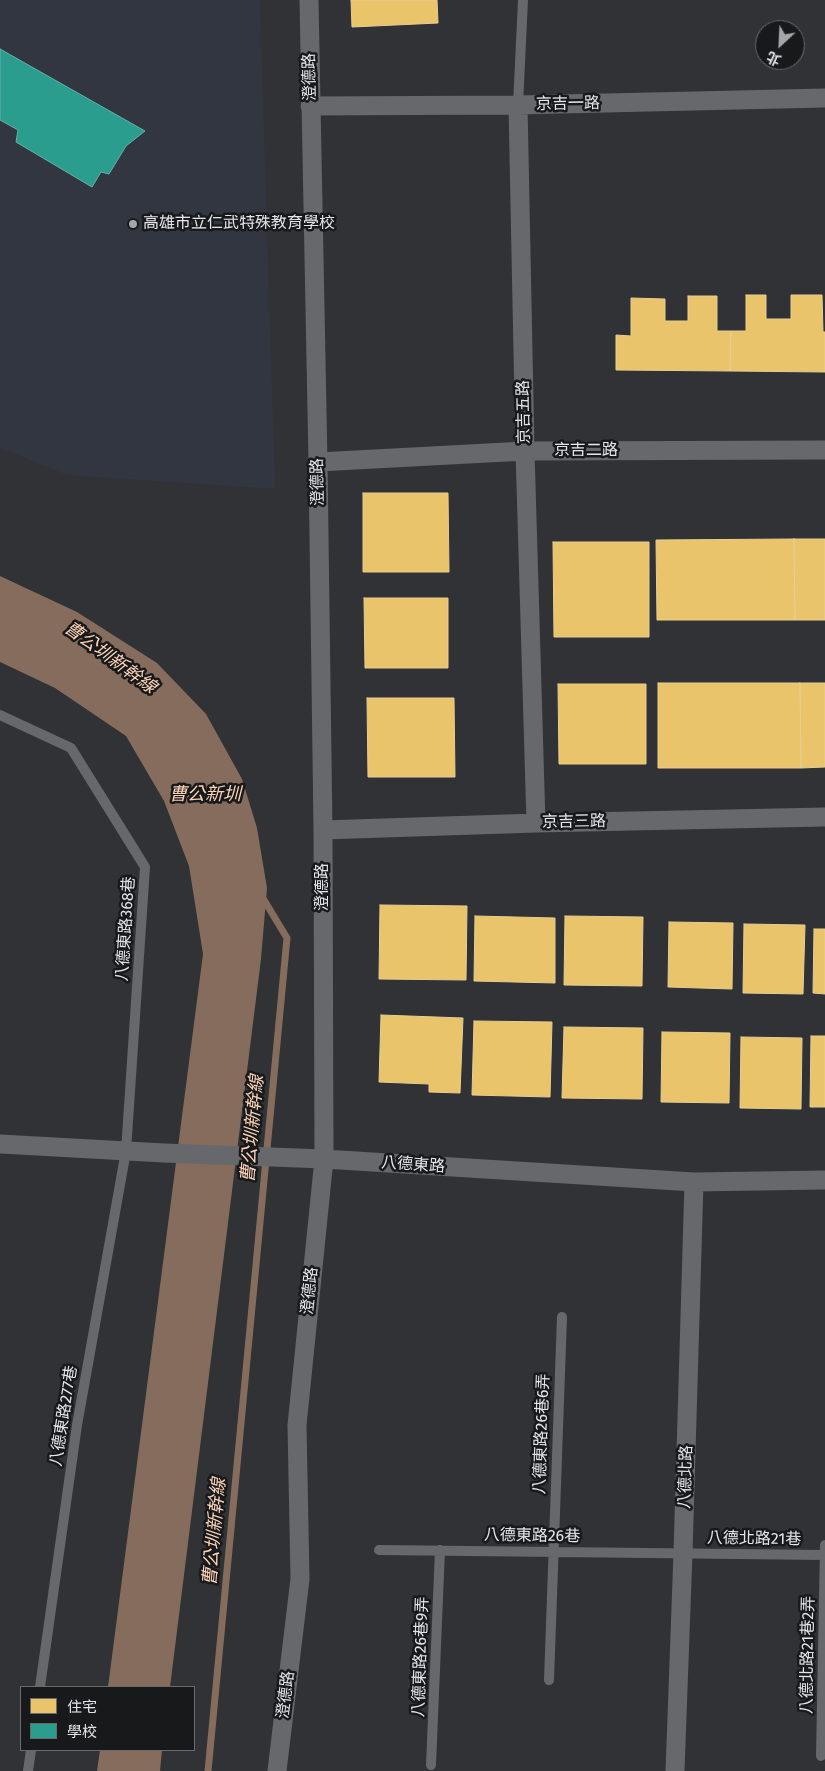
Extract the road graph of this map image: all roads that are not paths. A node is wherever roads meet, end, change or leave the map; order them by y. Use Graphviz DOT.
graph roads {
  1 [pos="309,0"];
  2 [pos="523,0"];
  3 [pos="825,98"];
  4 [pos="310,106"];
  5 [pos="518,106"];
  6 [pos="825,450"];
  7 [pos="525,452"];
  8 [pos="318,462"];
  9 [pos="0,715"];
  10 [pos="825,817"];
  11 [pos="536,823"];
  12 [pos="323,830"];
  13 [pos="0,1144"];
  14 [pos="126,1151"];
  15 [pos="324,1159"];
  16 [pos="825,1180"];
  17 [pos="694,1182"];
  18 [pos="562,1317"];
  19 [pos="825,1545"];
  20 [pos="380,1550"];
  21 [pos="440,1550"];
  22 [pos="553,1552"];
  23 [pos="684,1553"];
  24 [pos="825,1555"];
  25 [pos="549,1680"];
  26 [pos="40,1686"];
  27 [pos="31,1751"];
  28 [pos="821,1756"];
  29 [pos="431,1765"];
  30 [pos="28,1771"];
  31 [pos="277,1771"];
  32 [pos="674,1771"];
  1 -- 4 [label="street, 澄德路"];
  2 -- 5 [label="lane, 京吉五路"];
  3 -- 5 [label="street, 京吉一路"];
  4 -- 5 [label="street, 京吉一路"];
  4 -- 8 [label="street, 澄德路"];
  5 -- 7 [label="street, 京吉五路"];
  6 -- 7 [label="street, 京吉二路"];
  7 -- 8 [label="street, 京吉二路"];
  7 -- 11 [label="street, 京吉五路"];
  8 -- 12 [label="street, 澄德路"];
  9 -- 14 [label="lane, 八德東路368巷"];
  10 -- 11 [label="street, 京吉三路"];
  11 -- 12 [label="street, 京吉三路"];
  12 -- 15 [label="street, 澄德路"];
  13 -- 14 [label="street, 八德東路"];
  14 -- 15 [label="street, 八德東路"];
  14 -- 26 [label="lane, 八德東路277巷"];
  15 -- 17 [label="street, 八德東路"];
  15 -- 31 [label="street, 澄德路"];
  16 -- 17 [label="street, 八德東路"];
  17 -- 23 [label="street, 八德北路"];
  18 -- 22 [label="lane, 八德東路26巷6弄"];
  19 -- 24 [label="lane, 八德北路21巷2弄"];
  20 -- 21 [label="lane, 八德東路26巷"];
  21 -- 22 [label="lane, 八德東路26巷"];
  21 -- 29 [label="lane, 八德東路26巷9弄"];
  22 -- 23 [label="lane, 八德東路26巷"];
  22 -- 25 [label="lane, 八德東路26巷6弄"];
  23 -- 24 [label="lane, 八德北路21巷"];
  23 -- 32 [label="street, 八德北路"];
  24 -- 28 [label="lane, 八德北路21巷2弄"];
  27 -- 30 [label="lane"];
}
